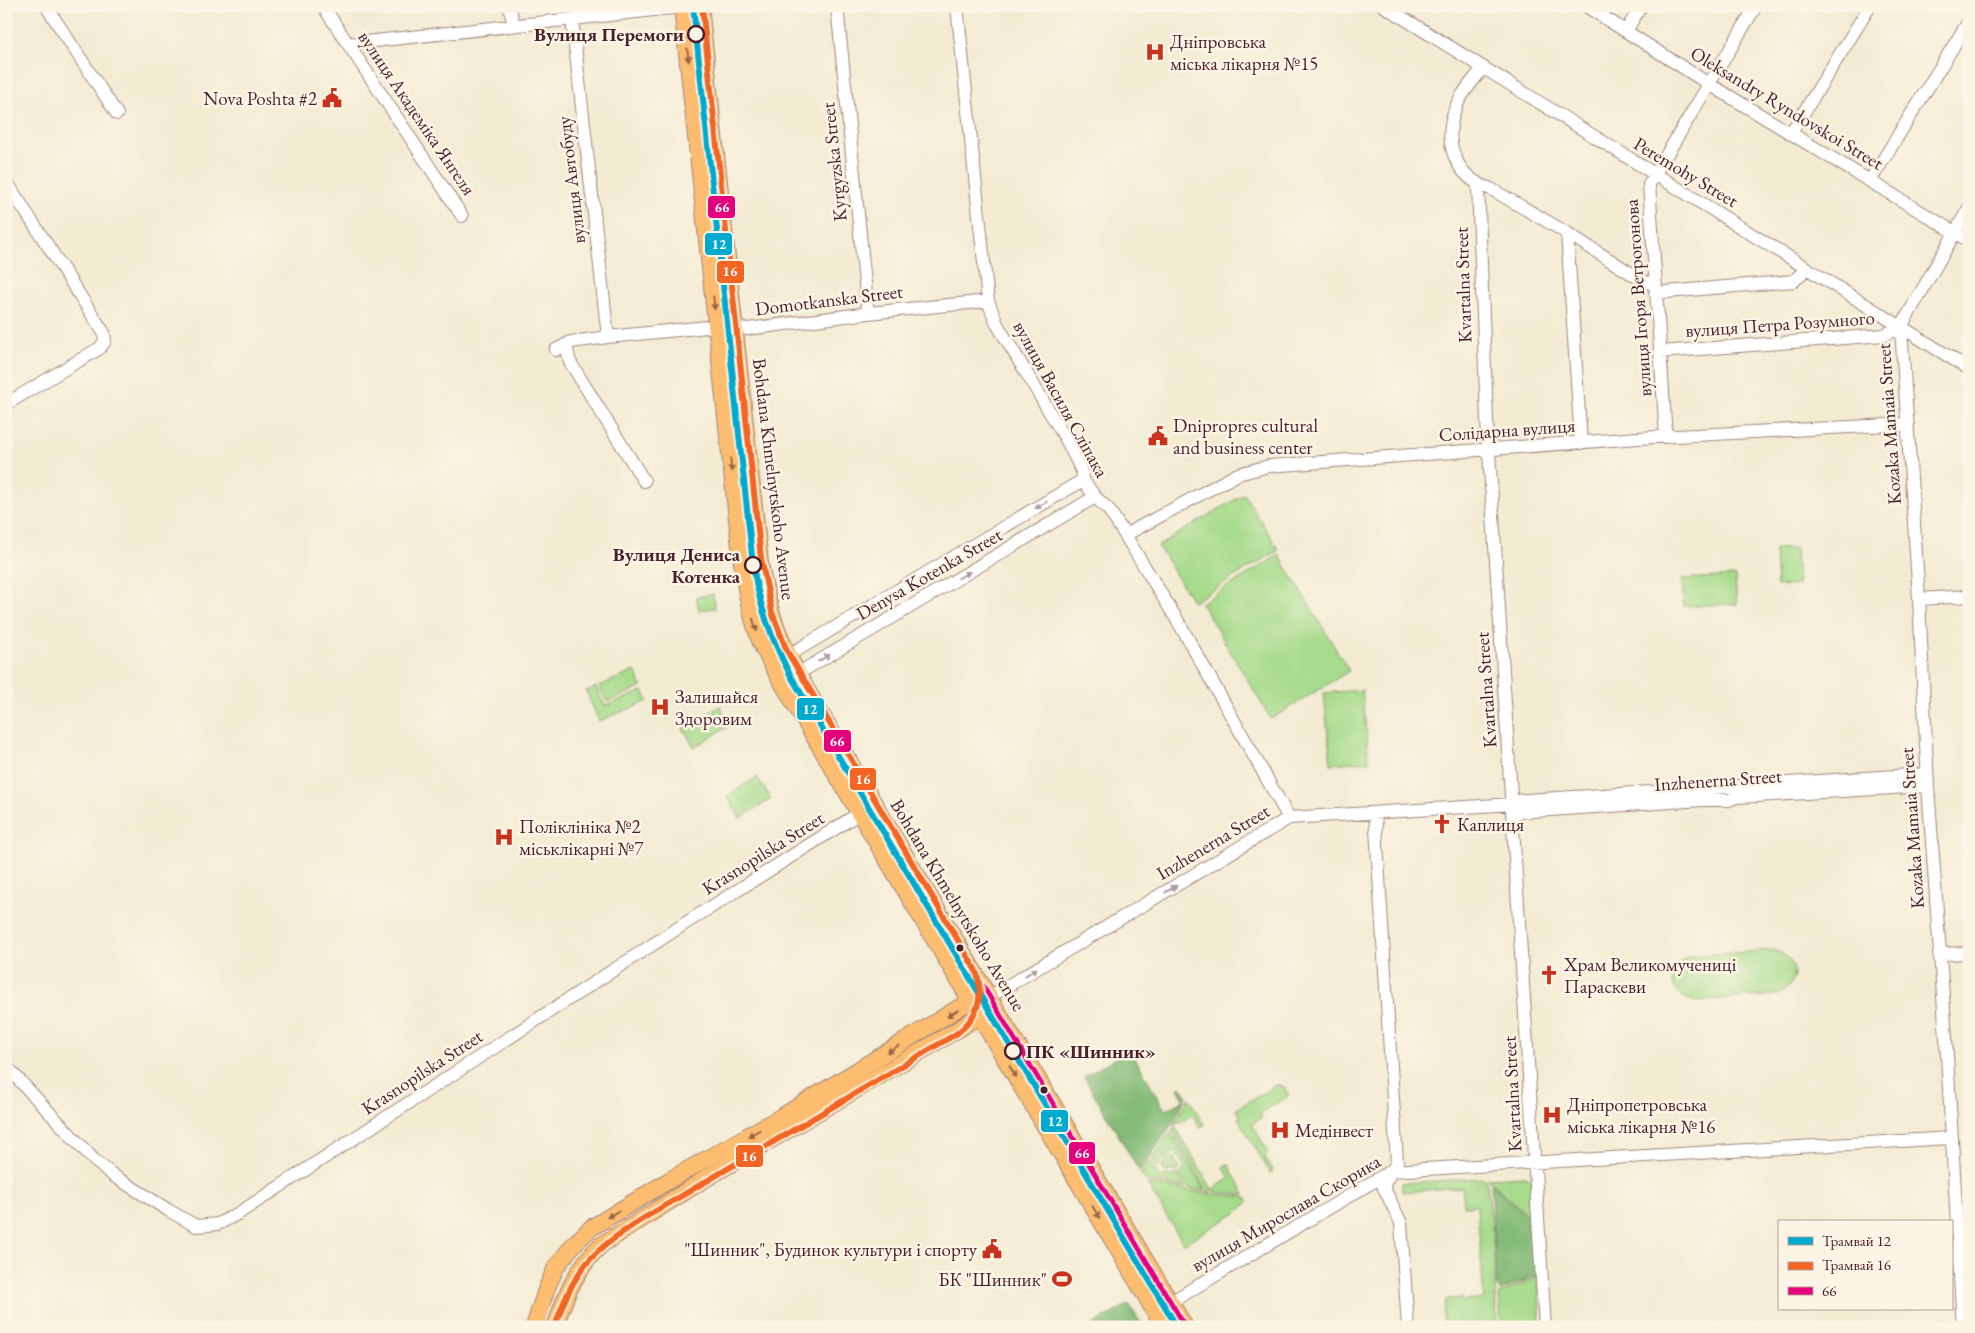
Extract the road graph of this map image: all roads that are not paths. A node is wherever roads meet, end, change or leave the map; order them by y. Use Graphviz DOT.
graph roads {
  1 [pos="46,6"];
  2 [pos="323,6"];
  3 [pos="509,6"];
  4 [pos="700,6"];
  5 [pos="837,6"];
  6 [pos="956,6"];
  7 [pos="1384,6"];
  8 [pos="1586,6"];
  9 [pos="1641,6"];
  10 [pos="1756,6"];
  11 [pos="1870,6"];
  12 [pos="685,7"];
  13 [pos="1399,11"];
  14 [pos="572,19"];
  15 [pos="1969,21"];
  16 [pos="514,25"];
  17 [pos="1626,31"];
  18 [pos="348,44"];
  19 [pos="1483,68"];
  20 [pos="1710,84"];
  21 [pos="117,114"];
  22 [pos="1791,133"];
  23 [pos="1654,175"];
  24 [pos="6,181"];
  25 [pos="1870,181"];
  26 [pos="1478,185"];
  27 [pos="1969,208"];
  28 [pos="462,216"];
  29 [pos="1954,232"];
  30 [pos="1567,233"];
  31 [pos="1969,241"];
  32 [pos="1807,268"];
  33 [pos="1655,288"];
  34 [pos="988,301"];
  35 [pos="868,314"];
  36 [pos="716,326"];
  37 [pos="1901,327"];
  38 [pos="735,328"];
  39 [pos="608,337"];
  40 [pos="1660,352"];
  41 [pos="1969,369"];
  42 [pos="6,404"];
  43 [pos="1908,424"];
  44 [pos="1666,437"];
  45 [pos="1581,443"];
  46 [pos="1490,450"];
  47 [pos="1083,480"];
  48 [pos="644,481"];
  49 [pos="1095,497"];
  50 [pos="1125,536"];
  51 [pos="1969,596"];
  52 [pos="1920,599"];
  53 [pos="788,656"];
  54 [pos="772,665"];
  55 [pos="798,674"];
  56 [pos="782,683"];
  57 [pos="1927,780"];
  58 [pos="874,804"];
  59 [pos="1513,807"];
  60 [pos="859,813"];
  61 [pos="1376,813"];
  62 [pos="1289,818"];
  63 [pos="1969,953"];
  64 [pos="1939,954"];
  65 [pos="990,997"];
  66 [pos="975,1008"];
  67 [pos="6,1066"];
  68 [pos="879,1067"];
  69 [pos="1065,1125"];
  70 [pos="1050,1135"];
  71 [pos="1951,1138"];
  72 [pos="1534,1164"];
  73 [pos="1391,1171"];
  74 [pos="1962,1217"];
  75 [pos="1170,1302"];
  76 [pos="1155,1311"];
  77 [pos="534,1327"];
  78 [pos="555,1327"];
  79 [pos="1164,1327"];
  80 [pos="1185,1327"];
  81 [pos="1408,1327"];
  82 [pos="1545,1327"];
  83 [pos="1963,1327"];
  1 -- 21 [label="street"];
  2 -- 18 [label="street, вулиця Академіка Янгеля"];
  3 -- 16 [label="street"];
  4 -- 38 [label="main road, Bohdana Khmelnytskoho Avenue"];
  5 -- 35 [label="street, Kyrgyzska Street"];
  6 -- 34 [label="street, вулиця Василя Сліпака"];
  7 -- 13 [label="street, Peremohy Street"];
  8 -- 17 [label="street, Oleksandry Ryndovskoi Street"];
  9 -- 17 [label="street"];
  10 -- 20 [label="street, вулиця Ігоря Ветрогонова"];
  11 -- 22 [label="street"];
  12 -- 14 [label="street"];
  12 -- 36 [label="main road, Bohdana Khmelnytskoho Avenue, one-way"];
  13 -- 19 [label="street, Peremohy Street"];
  14 -- 16 [label="street"];
  14 -- 39 [label="street, вулиця Автобуду"];
  15 -- 25 [label="street"];
  16 -- 18 [label="street"];
  17 -- 20 [label="street, Oleksandry Ryndovskoi Street"];
  18 -- 28 [label="street, вулиця Академіка Янгеля"];
  19 -- 23 [label="street, Peremohy Street"];
  19 -- 26 [label="street"];
  20 -- 22 [label="street, Oleksandry Ryndovskoi Street"];
  20 -- 23 [label="street, вулиця Ігоря Ветрогонова"];
  22 -- 25 [label="street, Oleksandry Ryndovskoi Street"];
  23 -- 32 [label="street, Peremohy Street"];
  23 -- 33 [label="street, вулиця Ігоря Ветрогонова"];
  24 -- 42 [label="street"];
  25 -- 29 [label="street, Oleksandry Ryndovskoi Street"];
  26 -- 30 [label="street"];
  26 -- 46 [label="street, Kvartalna Street"];
  27 -- 29 [label="street"];
  29 -- 31 [label="street, Oleksandry Ryndovskoi Street"];
  29 -- 37 [label="street"];
  30 -- 33 [label="street"];
  30 -- 45 [label="street"];
  32 -- 33 [label="street"];
  32 -- 37 [label="street, Peremohy Street"];
  33 -- 40 [label="street, вулиця Ігоря Ветрогонова"];
  34 -- 35 [label="street, Domotkanska Street"];
  34 -- 47 [label="street, вулиця Василя Сліпака"];
  35 -- 38 [label="street, Domotkanska Street"];
  36 -- 38 [label="street, Domotkanska Street"];
  36 -- 39 [label="street, Domotkanska Street"];
  36 -- 54 [label="main road, Bohdana Khmelnytskoho Avenue, one-way"];
  37 -- 40 [label="street, вулиця Петра Розумного"];
  37 -- 41 [label="street, Peremohy Street"];
  37 -- 43 [label="street, Kozaka Mamaia Street"];
  38 -- 53 [label="main road, Bohdana Khmelnytskoho Avenue"];
  39 -- 48 [label="street, Domotkanska Street"];
  40 -- 44 [label="street, вулиця Ігоря Ветрогонова"];
  43 -- 44 [label="street, Солідарна вулиця"];
  43 -- 52 [label="street, Kozaka Mamaia Street"];
  44 -- 45 [label="street, Солідарна вулиця"];
  45 -- 46 [label="street, Солідарна вулиця"];
  46 -- 50 [label="street, Солідарна вулиця"];
  46 -- 59 [label="street, Kvartalna Street"];
  47 -- 49 [label="street, вулиця Василя Сліпака"];
  47 -- 53 [label="street, Denysa Kotenka Street, one-way"];
  49 -- 50 [label="street, вулиця Василя Сліпака"];
  55 -- 49 [label="street, Denysa Kotenka Street, one-way"];
  50 -- 62 [label="street, вулиця Василя Сліпака"];
  51 -- 52 [label="street"];
  52 -- 57 [label="street, Kozaka Mamaia Street"];
  53 -- 54 [label="street, Denysa Kotenka Street"];
  53 -- 55 [label="main road, Bohdana Khmelnytskoho Avenue"];
  54 -- 56 [label="main road, Bohdana Khmelnytskoho Avenue"];
  55 -- 56 [label="street, Denysa Kotenka Street"];
  55 -- 58 [label="main road, Bohdana Khmelnytskoho Avenue"];
  56 -- 60 [label="main road, Bohdana Khmelnytskoho Avenue"];
  57 -- 59 [label="street, Inzhenerna Street"];
  57 -- 64 [label="street, Kozaka Mamaia Street"];
  58 -- 60 [label="street, Krasnopilska Street"];
  58 -- 65 [label="main road, Bohdana Khmelnytskoho Avenue"];
  59 -- 61 [label="street, Inzhenerna Street"];
  59 -- 72 [label="street, Kvartalna Street"];
  60 -- 66 [label="main road, Bohdana Khmelnytskoho Avenue"];
  60 -- 67 [label="street, Krasnopilska Street"];
  61 -- 62 [label="street, Inzhenerna Street"];
  61 -- 73 [label="street"];
  65 -- 62 [label="street, Inzhenerna Street, one-way"];
  63 -- 64 [label="street"];
  64 -- 71 [label="street, Kozaka Mamaia Street"];
  65 -- 66 [label="main road"];
  65 -- 69 [label="main road, Bohdana Khmelnytskoho Avenue"];
  66 -- 68 [label="main road"];
  66 -- 70 [label="main road, Bohdana Khmelnytskoho Avenue, one-way"];
  68 -- 77 [label="main road, one-way"];
  68 -- 78 [label="main road"];
  69 -- 70 [label="main road"];
  69 -- 75 [label="main road, Bohdana Khmelnytskoho Avenue"];
  70 -- 76 [label="main road, Bohdana Khmelnytskoho Avenue, one-way"];
  71 -- 72 [label="street, вулиця Мирослава Скорика"];
  71 -- 74 [label="street, Kozaka Mamaia Street"];
  72 -- 73 [label="street, вулиця Мирослава Скорика"];
  72 -- 82 [label="street, Kvartalna Street"];
  73 -- 75 [label="street, вулиця Мирослава Скорика"];
  73 -- 81 [label="street"];
  74 -- 83 [label="street, Kozaka Mamaia Street"];
  75 -- 76 [label="street, вулиця Мирослава Скорика"];
  75 -- 80 [label="main road, Bohdana Khmelnytskoho Avenue"];
  76 -- 79 [label="main road, Bohdana Khmelnytskoho Avenue"];
}
